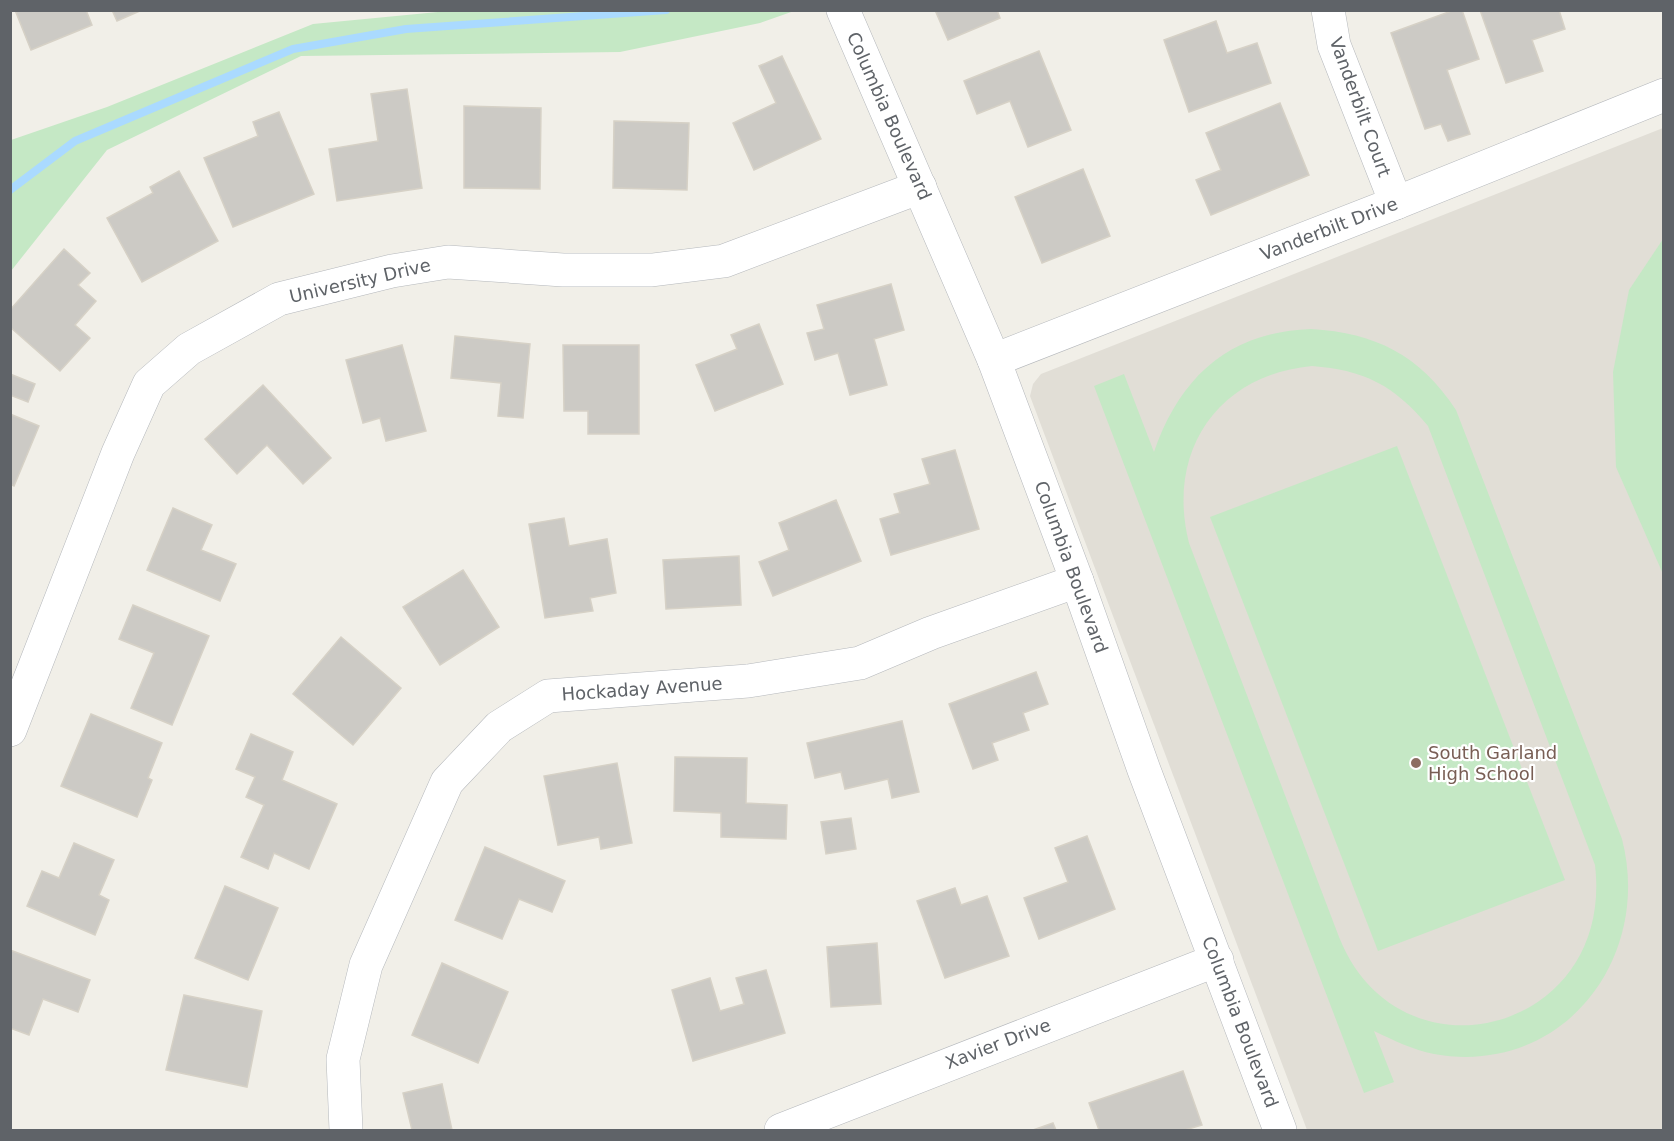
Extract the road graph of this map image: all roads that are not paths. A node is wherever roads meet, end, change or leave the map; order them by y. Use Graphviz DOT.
graph roads {
  1 [pos="843,10"];
  2 [pos="1328,10"];
  3 [pos="1664,95"];
  4 [pos="920,186"];
  5 [pos="1396,203"];
  6 [pos="994,360"];
  7 [pos="1077,581"];
  8 [pos="10,730"];
  9 [pos="1216,960"];
  10 [pos="346,1131"];
  11 [pos="780,1131"];
  12 [pos="1280,1131"];
  1 -- 4 [label="street, Columbia Boulevard"];
  2 -- 5 [label="street, Vanderbilt Court"];
  3 -- 5 [label="street, Vanderbilt Drive"];
  4 -- 6 [label="street, Columbia Boulevard"];
  4 -- 8 [label="street, University Drive"];
  5 -- 6 [label="street, Vanderbilt Drive"];
  6 -- 7 [label="street, Columbia Boulevard"];
  7 -- 9 [label="street, Columbia Boulevard"];
  7 -- 10 [label="street, Hockaday Avenue"];
  9 -- 11 [label="street, Xavier Drive"];
  9 -- 12 [label="street, Columbia Boulevard"];
}
